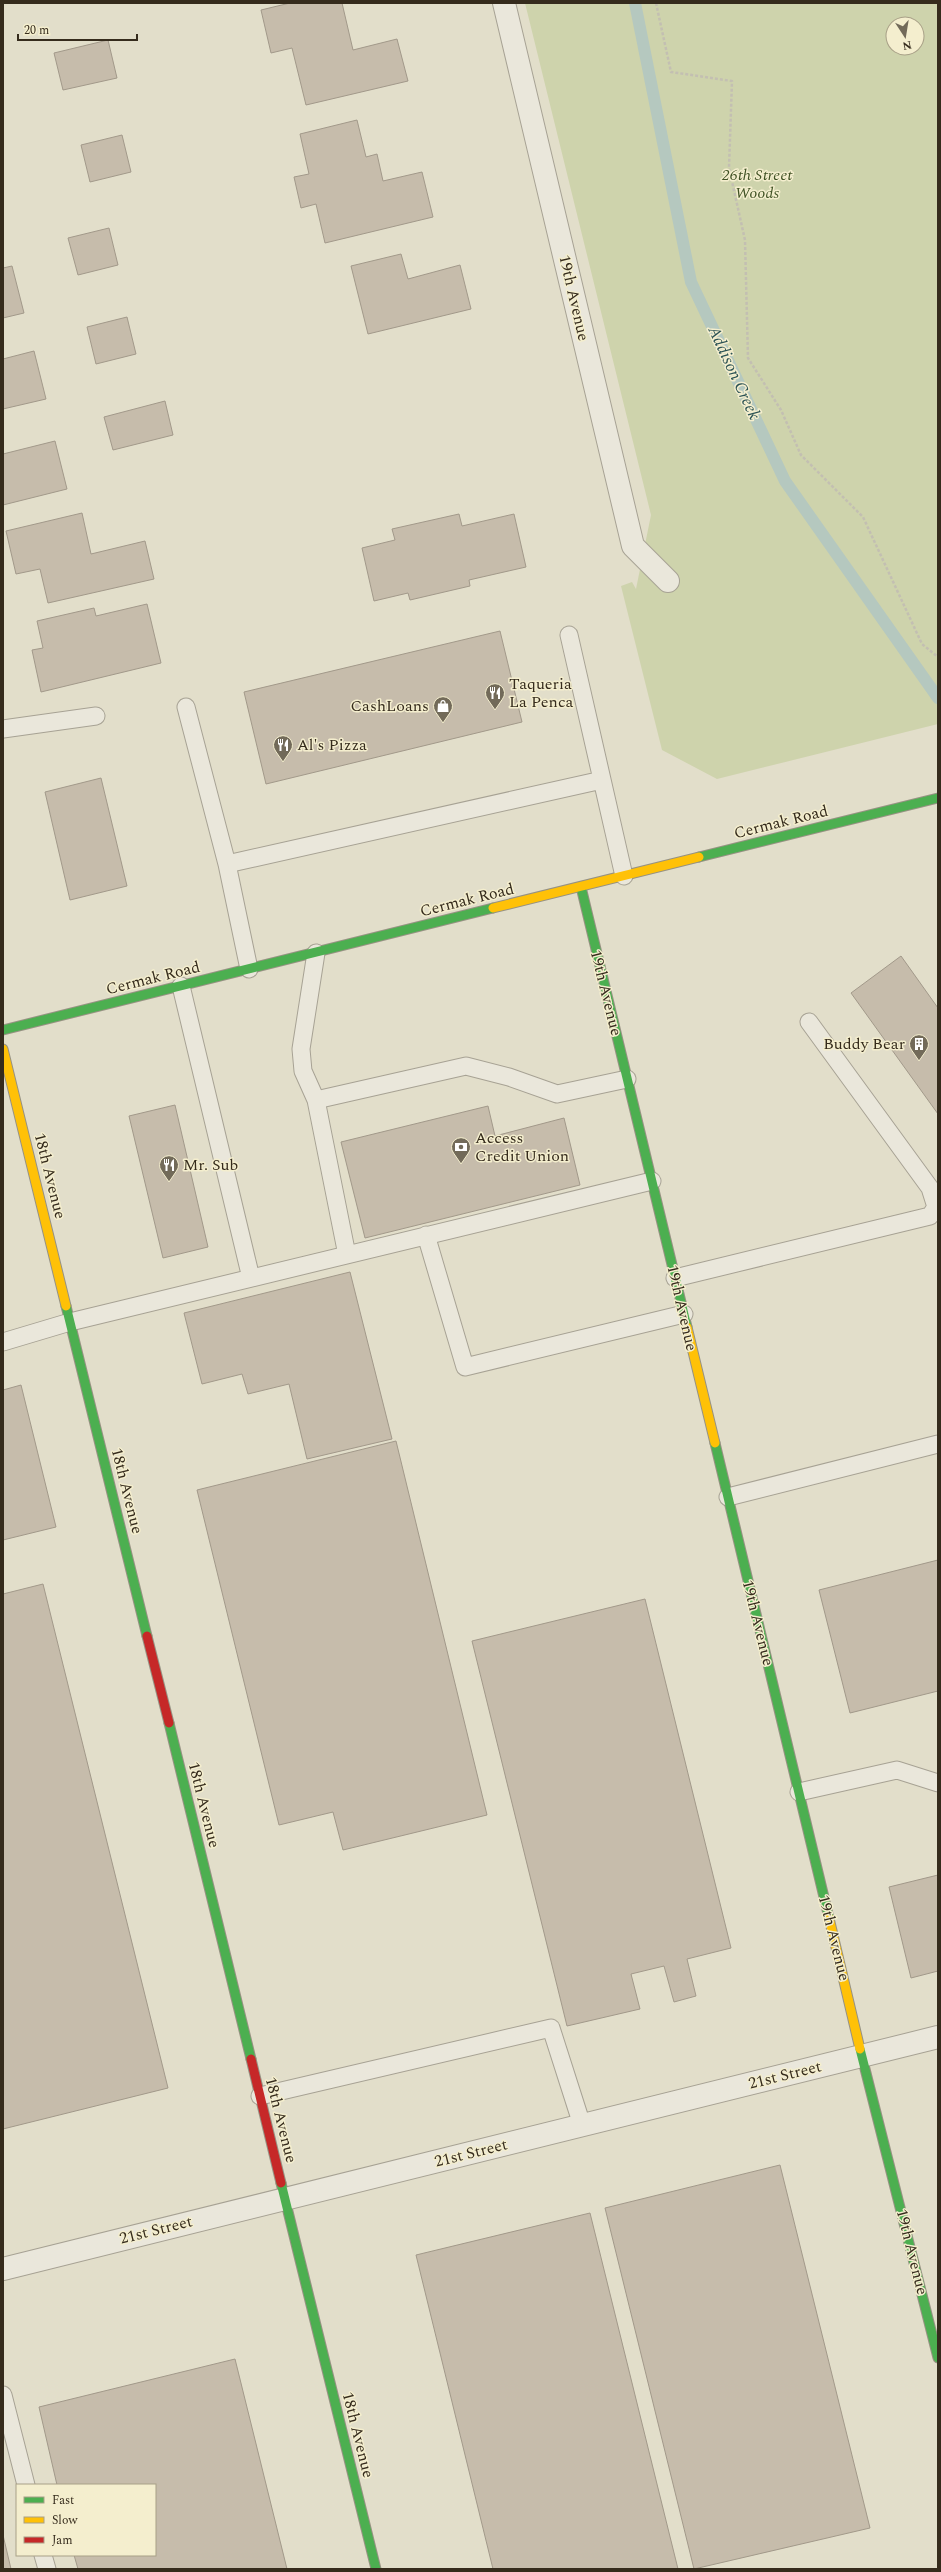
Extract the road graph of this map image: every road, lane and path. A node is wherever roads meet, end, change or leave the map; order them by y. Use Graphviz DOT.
graph roads {
  1 [pos="504,3"];
  2 [pos="656,3"];
  3 [pos="668,581"];
  4 [pos="570,634"];
  5 [pos="938,657"];
  6 [pos="186,707"];
  7 [pos="96,716"];
  8 [pos="3,730"];
  9 [pos="602,780"];
  10 [pos="938,798"];
  11 [pos="227,864"];
  12 [pos="624,876"];
  13 [pos="581,887"];
  14 [pos="316,953"];
  15 [pos="249,969"];
  16 [pos="181,986"];
  17 [pos="809,1022"];
  18 [pos="3,1030"];
  19 [pos="3,1049"];
  20 [pos="627,1079"];
  21 [pos="316,1100"];
  22 [pos="652,1181"];
  23 [pos="426,1235"];
  24 [pos="346,1255"];
  25 [pos="251,1278"];
  26 [pos="675,1278"];
  27 [pos="684,1314"];
  28 [pos="70,1322"];
  29 [pos="3,1342"];
  30 [pos="938,1444"];
  31 [pos="728,1497"];
  32 [pos="938,1783"];
  33 [pos="799,1792"];
  34 [pos="938,2037"];
  35 [pos="862,2055"];
  36 [pos="260,2096"];
  37 [pos="582,2125"];
  38 [pos="285,2199"];
  39 [pos="3,2268"];
  40 [pos="938,2358"];
  41 [pos="3,2395"];
  42 [pos="26,2484"];
  43 [pos="43,2556"];
  44 [pos="47,2569"];
  45 [pos="376,2569"];
  1 -- 3 [label="street, 19th Avenue"];
  2 -- 5 [label="path"];
  4 -- 9 [label="lane"];
  6 -- 11 [label="lane"];
  7 -- 8 [label="lane"];
  9 -- 11 [label="lane"];
  9 -- 12 [label="lane"];
  10 -- 12 [label="street, Cermak Road"];
  11 -- 15 [label="lane"];
  12 -- 13 [label="street, Cermak Road"];
  13 -- 14 [label="street, Cermak Road"];
  13 -- 20 [label="street, 19th Avenue"];
  14 -- 15 [label="street, Cermak Road"];
  14 -- 21 [label="lane"];
  15 -- 16 [label="street, Cermak Road"];
  16 -- 18 [label="street, Cermak Road"];
  16 -- 25 [label="lane"];
  17 -- 26 [label="lane"];
  19 -- 28 [label="street, 18th Avenue"];
  20 -- 21 [label="lane"];
  20 -- 22 [label="street, 19th Avenue"];
  21 -- 24 [label="lane"];
  22 -- 23 [label="lane"];
  22 -- 26 [label="street, 19th Avenue"];
  23 -- 24 [label="lane"];
  23 -- 27 [label="lane"];
  24 -- 25 [label="lane"];
  25 -- 28 [label="lane"];
  26 -- 27 [label="street, 19th Avenue"];
  27 -- 31 [label="street, 19th Avenue"];
  28 -- 29 [label="lane"];
  28 -- 36 [label="street, 18th Avenue"];
  30 -- 31 [label="lane"];
  31 -- 33 [label="street, 19th Avenue"];
  32 -- 33 [label="lane"];
  33 -- 35 [label="street, 19th Avenue"];
  34 -- 35 [label="street, 21st Street"];
  35 -- 37 [label="street, 21st Street"];
  35 -- 40 [label="street, 19th Avenue"];
  36 -- 37 [label="lane"];
  36 -- 38 [label="street, 18th Avenue"];
  37 -- 38 [label="street, 21st Street"];
  38 -- 39 [label="street, 21st Street"];
  38 -- 45 [label="street, 18th Avenue"];
  41 -- 42 [label="lane"];
  43 -- 44 [label="lane"];
}
